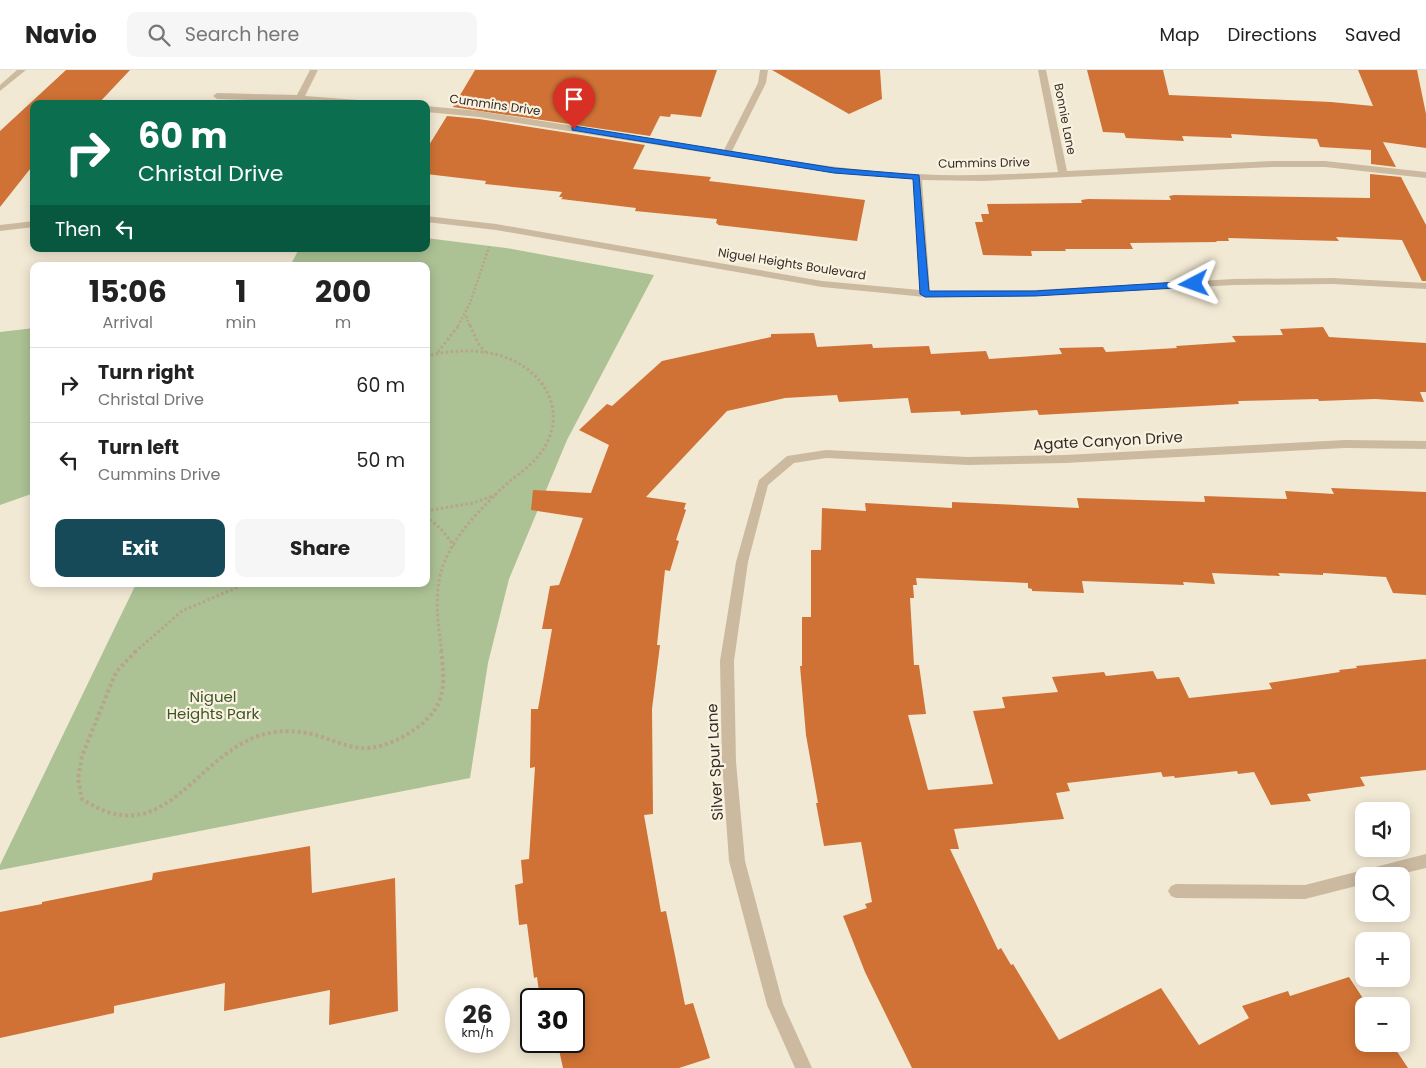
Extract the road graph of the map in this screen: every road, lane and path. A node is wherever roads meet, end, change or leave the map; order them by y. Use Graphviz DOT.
graph roads {
  1 [pos="22,70"];
  2 [pos="314,70"];
  3 [pos="764,70"];
  4 [pos="1042,70"];
  5 [pos="0,89"];
  6 [pos="217,96"];
  7 [pos="300,98"];
  8 [pos="324,100"];
  9 [pos="430,109"];
  10 [pos="727,152"];
  11 [pos="1063,173"];
  12 [pos="1426,175"];
  13 [pos="916,176"];
  14 [pos="430,219"];
  15 [pos="30,224"];
  16 [pos="496,227"];
  17 [pos="0,228"];
  18 [pos="1426,286"];
  19 [pos="925,294"];
  20 [pos="466,315"];
  21 [pos="486,352"];
  22 [pos="438,353"];
  23 [pos="430,355"];
  24 [pos="1426,445"];
  25 [pos="791,459"];
  26 [pos="495,495"];
  27 [pos="430,510"];
  28 [pos="430,520"];
  29 [pos="454,546"];
  30 [pos="238,587"];
  31 [pos="1426,861"];
  32 [pos="1402,867"];
  33 [pos="1355,879"];
  34 [pos="1176,890"];
  35 [pos="804,1068"];
  1 -- 5 [label="street"];
  2 -- 7 [label="street"];
  3 -- 10 [label="street"];
  4 -- 11 [label="street, Bonnie Lane"];
  6 -- 7 [label="street"];
  7 -- 8 [label="street"];
  9 -- 10 [label="street, Cummins Drive"];
  10 -- 13 [label="street, Cummins Drive"];
  11 -- 12 [label="street, Cummins Drive"];
  11 -- 13 [label="street, Cummins Drive"];
  13 -- 19 [label="street"];
  14 -- 16 [label="street, Niguel Heights Boulevard"];
  15 -- 17 [label="street"];
  16 -- 19 [label="street, Niguel Heights Boulevard"];
  16 -- 20 [label="path"];
  18 -- 19 [label="street, Niguel Heights Boulevard"];
  20 -- 21 [label="path"];
  20 -- 22 [label="path"];
  21 -- 22 [label="path"];
  21 -- 26 [label="path"];
  22 -- 23 [label="path"];
  24 -- 25 [label="street, Agate Canyon Drive"];
  25 -- 35 [label="street, Silver Spur Lane"];
  26 -- 27 [label="path"];
  26 -- 29 [label="path"];
  28 -- 29 [label="path"];
  29 -- 30 [label="path"];
  31 -- 32 [label="street"];
  33 -- 34 [label="street"];
}
